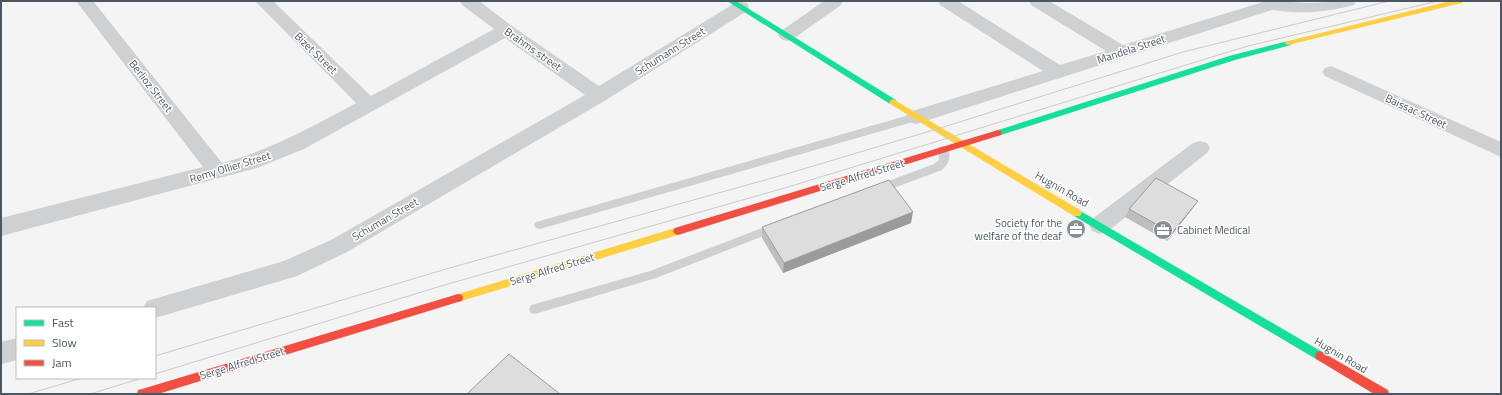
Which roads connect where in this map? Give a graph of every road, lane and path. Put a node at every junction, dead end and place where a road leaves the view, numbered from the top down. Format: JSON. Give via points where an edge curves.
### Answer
{"nodes":[{"id":1,"x":84,"y":1,"type":"edge"},
{"id":2,"x":263,"y":1,"type":"edge"},
{"id":3,"x":468,"y":1,"type":"edge"},
{"id":4,"x":836,"y":1,"type":"edge"},
{"id":5,"x":946,"y":1,"type":"edge"},
{"id":6,"x":1037,"y":1,"type":"edge"},
{"id":7,"x":1348,"y":1,"type":"edge"},
{"id":8,"x":1459,"y":1,"type":"edge"},
{"id":9,"x":1271,"y":2,"type":"edge"},
{"id":10,"x":736,"y":4,"type":"edge"},
{"id":11,"x":506,"y":30,"type":"junction"},
{"id":12,"x":787,"y":35,"type":"junction"},
{"id":13,"x":1121,"y":52,"type":"junction"},
{"id":14,"x":1058,"y":72,"type":"junction"},
{"id":15,"x":1331,"y":72,"type":"dead end"},
{"id":16,"x":599,"y":94,"type":"junction"},
{"id":17,"x":369,"y":104,"type":"junction"},
{"id":18,"x":916,"y":117,"type":"junction"},
{"id":19,"x":962,"y":144,"type":"junction"},
{"id":20,"x":1200,"y":148,"type":"dead end"},
{"id":21,"x":943,"y":150,"type":"junction"},
{"id":22,"x":1501,"y":150,"type":"edge"},
{"id":23,"x":218,"y":172,"type":"junction"},
{"id":24,"x":872,"y":192,"type":"edge"},
{"id":25,"x":783,"y":224,"type":"edge"},
{"id":26,"x":540,"y":225,"type":"dead end"},
{"id":27,"x":1100,"y":225,"type":"junction"},
{"id":28,"x":1,"y":227,"type":"edge"},
{"id":29,"x":156,"y":308,"type":"edge"},
{"id":30,"x":535,"y":310,"type":"dead end"},
{"id":31,"x":16,"y":349,"type":"edge"},
{"id":32,"x":1,"y":353,"type":"edge"},
{"id":33,"x":142,"y":394,"type":"edge"},
{"id":34,"x":1384,"y":394,"type":"edge"}],
"edges":[{"from":1,"to":23,"type":"street","name":"Berlioz Street"},
{"from":2,"to":17,"type":"street","name":"Bizet Street"},
{"from":3,"to":11,"type":"street","name":"Brahms street"},
{"from":4,"to":12,"type":"street"},
{"from":5,"to":14,"type":"street"},
{"from":6,"to":13,"type":"street"},
{"from":7,"to":9,"type":"street","name":"Mandela Street","via":[[1327,7],[1304,9]]},
{"from":8,"to":19,"type":"street","name":"Serge Alfred Street","via":[[1232,58]]},
{"from":9,"to":13,"type":"street","name":"Mandela Street"},
{"from":10,"to":12,"type":"street","name":"Hugnin Road"},
{"from":10,"to":16,"type":"street","name":"Schumann Street"},
{"from":11,"to":16,"type":"street","name":"Brahms street"},
{"from":11,"to":17,"type":"street","name":"Remy Ollier Street"},
{"from":12,"to":18,"type":"street","name":"Hugnin Road"},
{"from":13,"to":14,"type":"street","name":"Mandela Street"},
{"from":14,"to":18,"type":"street","name":"Mandela Street"},
{"from":15,"to":22,"type":"street","name":"Baissac Street"},
{"from":16,"to":29,"type":"street","name":"Schuman Street","via":[[339,246],[289,269]]},
{"from":17,"to":23,"type":"street","name":"Remy Ollier Street","via":[[297,144],[250,163]]},
{"from":18,"to":19,"type":"street","name":"Hugnin Road"},
{"from":18,"to":26,"type":"lane"},
{"from":19,"to":21,"type":"street","name":"Serge Alfred Street"},
{"from":19,"to":27,"type":"street","name":"Hugnin Road"},
{"from":20,"to":27,"type":"street"},
{"from":21,"to":24,"type":"lane","via":[[946,158],[938,167]]},
{"from":21,"to":33,"type":"street","name":"Serge Alfred Street"},
{"from":23,"to":28,"type":"street","name":"Remy Ollier Street"},
{"from":25,"to":30,"type":"lane","via":[[652,275]]},
{"from":27,"to":34,"type":"street","name":"Hugnin Road"},
{"from":31,"to":32,"type":"street"}]}
